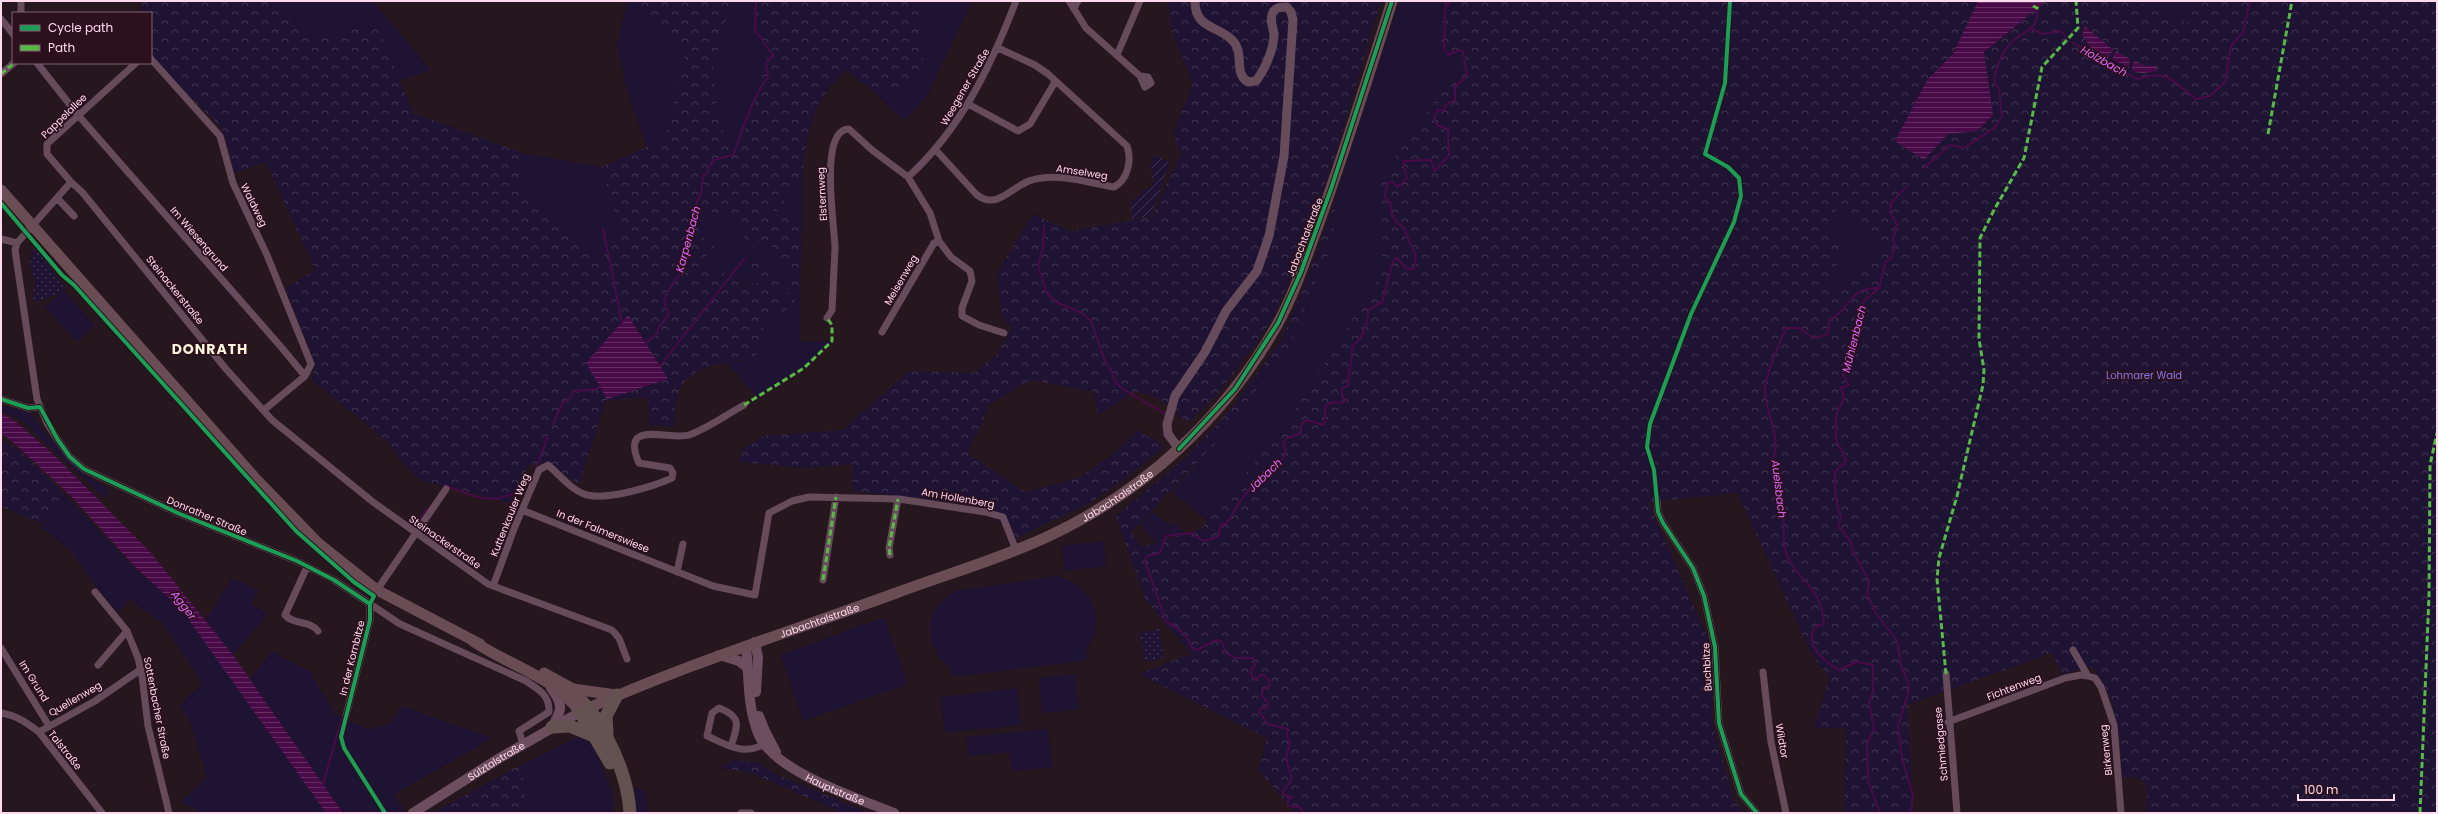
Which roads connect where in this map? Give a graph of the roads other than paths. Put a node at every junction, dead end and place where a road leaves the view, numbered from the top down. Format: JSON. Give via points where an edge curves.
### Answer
{"nodes":[{"id":1,"x":21,"y":1,"type":"edge"},
{"id":2,"x":1016,"y":1,"type":"edge"},
{"id":3,"x":1069,"y":1,"type":"edge"},
{"id":4,"x":1078,"y":1,"type":"edge"},
{"id":5,"x":1140,"y":1,"type":"edge"},
{"id":6,"x":1195,"y":1,"type":"edge"},
{"id":7,"x":1392,"y":1,"type":"edge"},
{"id":8,"x":1074,"y":8,"type":"junction"},
{"id":9,"x":21,"y":12,"type":"edge"},
{"id":10,"x":1,"y":19,"type":"edge"},
{"id":11,"x":12,"y":33,"type":"edge"},
{"id":12,"x":998,"y":48,"type":"junction"},
{"id":13,"x":1116,"y":55,"type":"junction"},
{"id":14,"x":152,"y":60,"type":"edge"},
{"id":15,"x":13,"y":64,"type":"edge"},
{"id":16,"x":38,"y":64,"type":"edge"},
{"id":17,"x":135,"y":64,"type":"edge"},
{"id":18,"x":1,"y":74,"type":"edge"},
{"id":19,"x":1140,"y":76,"type":"dead end"},
{"id":20,"x":1055,"y":82,"type":"junction"},
{"id":21,"x":968,"y":104,"type":"junction"},
{"id":22,"x":78,"y":115,"type":"junction"},
{"id":23,"x":935,"y":149,"type":"junction"},
{"id":24,"x":908,"y":177,"type":"junction"},
{"id":25,"x":71,"y":182,"type":"junction"},
{"id":26,"x":1,"y":190,"type":"edge"},
{"id":27,"x":57,"y":198,"type":"junction"},
{"id":28,"x":74,"y":216,"type":"dead end"},
{"id":29,"x":33,"y":226,"type":"junction"},
{"id":30,"x":1,"y":239,"type":"edge"},
{"id":31,"x":939,"y":241,"type":"junction"},
{"id":32,"x":17,"y":243,"type":"junction"},
{"id":33,"x":827,"y":318,"type":"dead end"},
{"id":34,"x":882,"y":332,"type":"dead end"},
{"id":35,"x":1004,"y":333,"type":"dead end"},
{"id":36,"x":304,"y":376,"type":"junction"},
{"id":37,"x":1,"y":400,"type":"edge"},
{"id":38,"x":744,"y":405,"type":"dead end"},
{"id":39,"x":40,"y":407,"type":"junction"},
{"id":40,"x":264,"y":410,"type":"junction"},
{"id":41,"x":1179,"y":449,"type":"junction"},
{"id":42,"x":446,"y":489,"type":"dead end"},
{"id":43,"x":836,"y":497,"type":"junction"},
{"id":44,"x":898,"y":499,"type":"junction"},
{"id":45,"x":1657,"y":500,"type":"dead end"},
{"id":46,"x":522,"y":510,"type":"junction"},
{"id":47,"x":414,"y":533,"type":"junction"},
{"id":48,"x":683,"y":544,"type":"dead end"},
{"id":49,"x":1016,"y":550,"type":"junction"},
{"id":50,"x":890,"y":555,"type":"dead end"},
{"id":51,"x":307,"y":567,"type":"junction"},
{"id":52,"x":677,"y":572,"type":"junction"},
{"id":53,"x":823,"y":580,"type":"dead end"},
{"id":54,"x":493,"y":586,"type":"junction"},
{"id":55,"x":377,"y":590,"type":"junction"},
{"id":56,"x":95,"y":592,"type":"dead end"},
{"id":57,"x":755,"y":595,"type":"joint"},
{"id":58,"x":370,"y":604,"type":"junction"},
{"id":59,"x":127,"y":631,"type":"junction"},
{"id":60,"x":318,"y":631,"type":"dead end"},
{"id":61,"x":473,"y":641,"type":"junction"},
{"id":62,"x":751,"y":644,"type":"junction"},
{"id":63,"x":1,"y":648,"type":"edge"},
{"id":64,"x":485,"y":649,"type":"junction"},
{"id":65,"x":2073,"y":650,"type":"dead end"},
{"id":66,"x":719,"y":655,"type":"junction"},
{"id":67,"x":627,"y":659,"type":"dead end"},
{"id":68,"x":98,"y":665,"type":"dead end"},
{"id":69,"x":748,"y":668,"type":"junction"},
{"id":70,"x":140,"y":670,"type":"junction"},
{"id":71,"x":1763,"y":672,"type":"dead end"},
{"id":72,"x":1946,"y":674,"type":"dead end"},
{"id":73,"x":2088,"y":676,"type":"junction"},
{"id":74,"x":573,"y":689,"type":"junction"},
{"id":75,"x":617,"y":695,"type":"junction"},
{"id":76,"x":584,"y":710,"type":"junction"},
{"id":77,"x":1,"y":712,"type":"edge"},
{"id":78,"x":346,"y":716,"type":"dead end"},
{"id":79,"x":1948,"y":722,"type":"junction"},
{"id":80,"x":49,"y":726,"type":"junction"},
{"id":81,"x":552,"y":727,"type":"junction"},
{"id":82,"x":39,"y":732,"type":"junction"},
{"id":83,"x":601,"y":737,"type":"junction"},
{"id":84,"x":767,"y":743,"type":"junction"},
{"id":85,"x":523,"y":744,"type":"junction"},
{"id":86,"x":731,"y":746,"type":"junction"},
{"id":87,"x":102,"y":813,"type":"edge"},
{"id":88,"x":169,"y":813,"type":"edge"},
{"id":89,"x":413,"y":813,"type":"edge"},
{"id":90,"x":623,"y":813,"type":"edge"},
{"id":91,"x":630,"y":813,"type":"edge"},
{"id":92,"x":741,"y":813,"type":"edge"},
{"id":93,"x":751,"y":813,"type":"edge"},
{"id":94,"x":894,"y":813,"type":"edge"},
{"id":95,"x":1757,"y":813,"type":"edge"},
{"id":96,"x":1786,"y":813,"type":"edge"},
{"id":97,"x":1957,"y":813,"type":"edge"},
{"id":98,"x":2121,"y":813,"type":"edge"}],
"edges":[{"from":1,"to":9,"type":"street"},
{"from":2,"to":12,"type":"street","name":"Weegener Straße"},
{"from":3,"to":8,"type":"street"},
{"from":4,"to":8,"type":"street"},
{"from":5,"to":13,"type":"street"},
{"from":6,"to":41,"type":"street","via":[[1199,18],[1233,40],[1238,48],[1239,72],[1242,79],[1248,82],[1256,81],[1262,72],[1273,43],[1271,16],[1274,10],[1287,7],[1293,20],[1284,156],[1270,236],[1257,271],[1226,311],[1205,352],[1175,396],[1167,424],[1168,434]]},
{"from":7,"to":41,"type":"main road","name":"Jabachtalstraße","via":[[1331,189],[1301,272],[1278,323],[1235,389]]},
{"from":8,"to":13,"type":"street","via":[[1086,28]]},
{"from":10,"to":11,"type":"street"},
{"from":12,"to":20,"type":"street","name":"Amselweg","via":[[1035,65]]},
{"from":12,"to":21,"type":"street","name":"Weegener Straße"},
{"from":13,"to":19,"type":"street"},
{"from":14,"to":36,"type":"street","name":"Waldweg","via":[[220,136],[233,183],[267,255],[311,364]]},
{"from":15,"to":18,"type":"street"},
{"from":16,"to":22,"type":"street","name":"Im Wiesengrund"},
{"from":17,"to":22,"type":"street","name":"Pappelallee"},
{"from":20,"to":21,"type":"street","via":[[1030,124],[1018,130]]},
{"from":20,"to":23,"type":"street","name":"Amselweg","via":[[1127,146],[1130,154],[1125,178],[1121,184],[1114,187],[1048,177],[1021,184],[1004,197],[981,199]]},
{"from":21,"to":23,"type":"street","name":"Weegener Straße","via":[[953,129]]},
{"from":22,"to":25,"type":"street","name":"Pappelallee","via":[[47,144],[47,154]]},
{"from":22,"to":36,"type":"street","name":"Im Wiesengrund"},
{"from":23,"to":24,"type":"street","name":"Weegener Straße"},
{"from":24,"to":31,"type":"street","via":[[930,213]]},
{"from":24,"to":33,"type":"street","name":"Elsternweg","via":[[849,129],[843,130],[837,137],[830,164],[835,248],[832,310]]},
{"from":25,"to":27,"type":"street"},
{"from":25,"to":40,"type":"street","name":"Steinackerstraße","via":[[82,192],[226,369]]},
{"from":26,"to":29,"type":"main road"},
{"from":27,"to":28,"type":"street"},
{"from":27,"to":29,"type":"street"},
{"from":29,"to":32,"type":"street"},
{"from":29,"to":55,"type":"main road","via":[[255,478],[318,543]]},
{"from":30,"to":32,"type":"street"},
{"from":31,"to":34,"type":"street","name":"Meisenweg","via":[[934,243]]},
{"from":31,"to":35,"type":"street","via":[[972,276],[970,293],[962,308],[962,316]]},
{"from":32,"to":39,"type":"street","name":"Donrather Straße","via":[[16,265],[34,387]]},
{"from":36,"to":40,"type":"street"},
{"from":37,"to":39,"type":"street","via":[[28,408]]},
{"from":38,"to":46,"type":"street","name":"Kuttenkauler Weg","via":[[687,436],[649,433],[642,435],[636,442],[634,453],[639,463],[670,468],[672,478],[611,495],[587,495],[577,490],[548,464],[539,470]]},
{"from":39,"to":51,"type":"street","name":"Donrather Straße","via":[[70,457],[84,469],[132,493]]},
{"from":40,"to":47,"type":"street","name":"Steinackerstraße","via":[[272,420],[361,493]]},
{"from":41,"to":49,"type":"main road","name":"Jabachtalstraße","via":[[1135,485],[1099,509],[1050,536]]},
{"from":42,"to":47,"type":"street"},
{"from":43,"to":44,"type":"street","name":"Am Hollenberg"},
{"from":43,"to":53,"type":"street"},
{"from":43,"to":57,"type":"street","name":"Am Hollenberg","via":[[800,497],[769,513]]},
{"from":44,"to":49,"type":"street","name":"Am Hollenberg","via":[[1003,516]]},
{"from":44,"to":50,"type":"street"},
{"from":45,"to":95,"type":"street","name":"Buchbitze","via":[[1658,512],[1663,523],[1693,568],[1704,596],[1716,647],[1719,723],[1740,794]]},
{"from":46,"to":52,"type":"street","name":"In der Falmerswiese"},
{"from":46,"to":54,"type":"street","name":"Kuttenkauler Weg"},
{"from":47,"to":54,"type":"street","name":"Steinackerstraße"},
{"from":47,"to":55,"type":"street"},
{"from":48,"to":52,"type":"street"},
{"from":49,"to":62,"type":"main road","name":"Jabachtalstraße"},
{"from":51,"to":58,"type":"street","name":"Donrather Straße","via":[[334,580]]},
{"from":51,"to":60,"type":"street","via":[[285,615],[289,620],[302,622]]},
{"from":52,"to":57,"type":"street","name":"In der Falmerswiese","via":[[713,586]]},
{"from":54,"to":67,"type":"street","name":"Steinackerstraße","via":[[612,630],[619,638]]},
{"from":55,"to":61,"type":"main road"},
{"from":56,"to":59,"type":"street","name":"Sottenbacher Straße"},
{"from":58,"to":78,"type":"street","name":"In der Kornbitze","via":[[370,620]]},
{"from":58,"to":85,"type":"street","name":"Donrather Straße","via":[[400,624],[526,681],[544,694],[549,712],[519,731]]},
{"from":59,"to":68,"type":"street"},
{"from":59,"to":70,"type":"street","name":"Sottenbacher Straße"},
{"from":61,"to":64,"type":"main road"},
{"from":61,"to":74,"type":"main road"},
{"from":62,"to":66,"type":"main road","name":"Jabachtalstraße"},
{"from":62,"to":69,"type":"main road"},
{"from":62,"to":84,"type":"main road","via":[[758,657],[756,695]]},
{"from":63,"to":80,"type":"street","name":"Im Grund"},
{"from":64,"to":76,"type":"main road","via":[[543,677]]},
{"from":64,"to":81,"type":"main road","via":[[549,687],[560,699],[561,706]]},
{"from":65,"to":73,"type":"street","name":"Birkenweg"},
{"from":66,"to":69,"type":"main road","via":[[739,661]]},
{"from":66,"to":75,"type":"main road","name":"Jabachtalstraße"},
{"from":69,"to":84,"type":"main road","via":[[753,717]]},
{"from":70,"to":80,"type":"street","name":"Quellenweg","via":[[95,701]]},
{"from":70,"to":88,"type":"street","name":"Sottenbacher Straße","via":[[148,726]]},
{"from":71,"to":96,"type":"street","name":"Wildtor","via":[[1771,742]]},
{"from":72,"to":79,"type":"street","name":"Schmiedgasse"},
{"from":73,"to":79,"type":"street","name":"Fichtenweg","via":[[2065,678]]},
{"from":73,"to":98,"type":"street","name":"Birkenweg","via":[[2095,678],[2101,686],[2114,725]]},
{"from":74,"to":75,"type":"main road"},
{"from":74,"to":76,"type":"main road"},
{"from":75,"to":76,"type":"main road","name":"Jabachtalstraße"},
{"from":75,"to":83,"type":"highway","via":[[606,716]]},
{"from":76,"to":81,"type":"main road","name":"Sülztalstraße"},
{"from":76,"to":83,"type":"highway"},
{"from":77,"to":82,"type":"street","name":"Talstraße","via":[[26,722]]},
{"from":79,"to":97,"type":"street","name":"Schmiedgasse"},
{"from":80,"to":82,"type":"street","name":"Quellenweg"},
{"from":81,"to":83,"type":"highway","via":[[574,727]]},
{"from":81,"to":85,"type":"main road","name":"Sülztalstraße"},
{"from":82,"to":87,"type":"street","name":"Talstraße"},
{"from":83,"to":90,"type":"highway","via":[[614,772]]},
{"from":83,"to":91,"type":"highway","via":[[624,778]]},
{"from":84,"to":86,"type":"street","via":[[753,750],[742,751]]},
{"from":84,"to":94,"type":"main road","name":"Hauptstraße","via":[[781,759],[811,778]]},
{"from":85,"to":89,"type":"main road","name":"Sülztalstraße"},
{"from":86,"to":86,"type":"street","via":[[736,719],[733,713],[719,708],[712,713],[707,736]]},
{"from":92,"to":93,"type":"street"}]}
